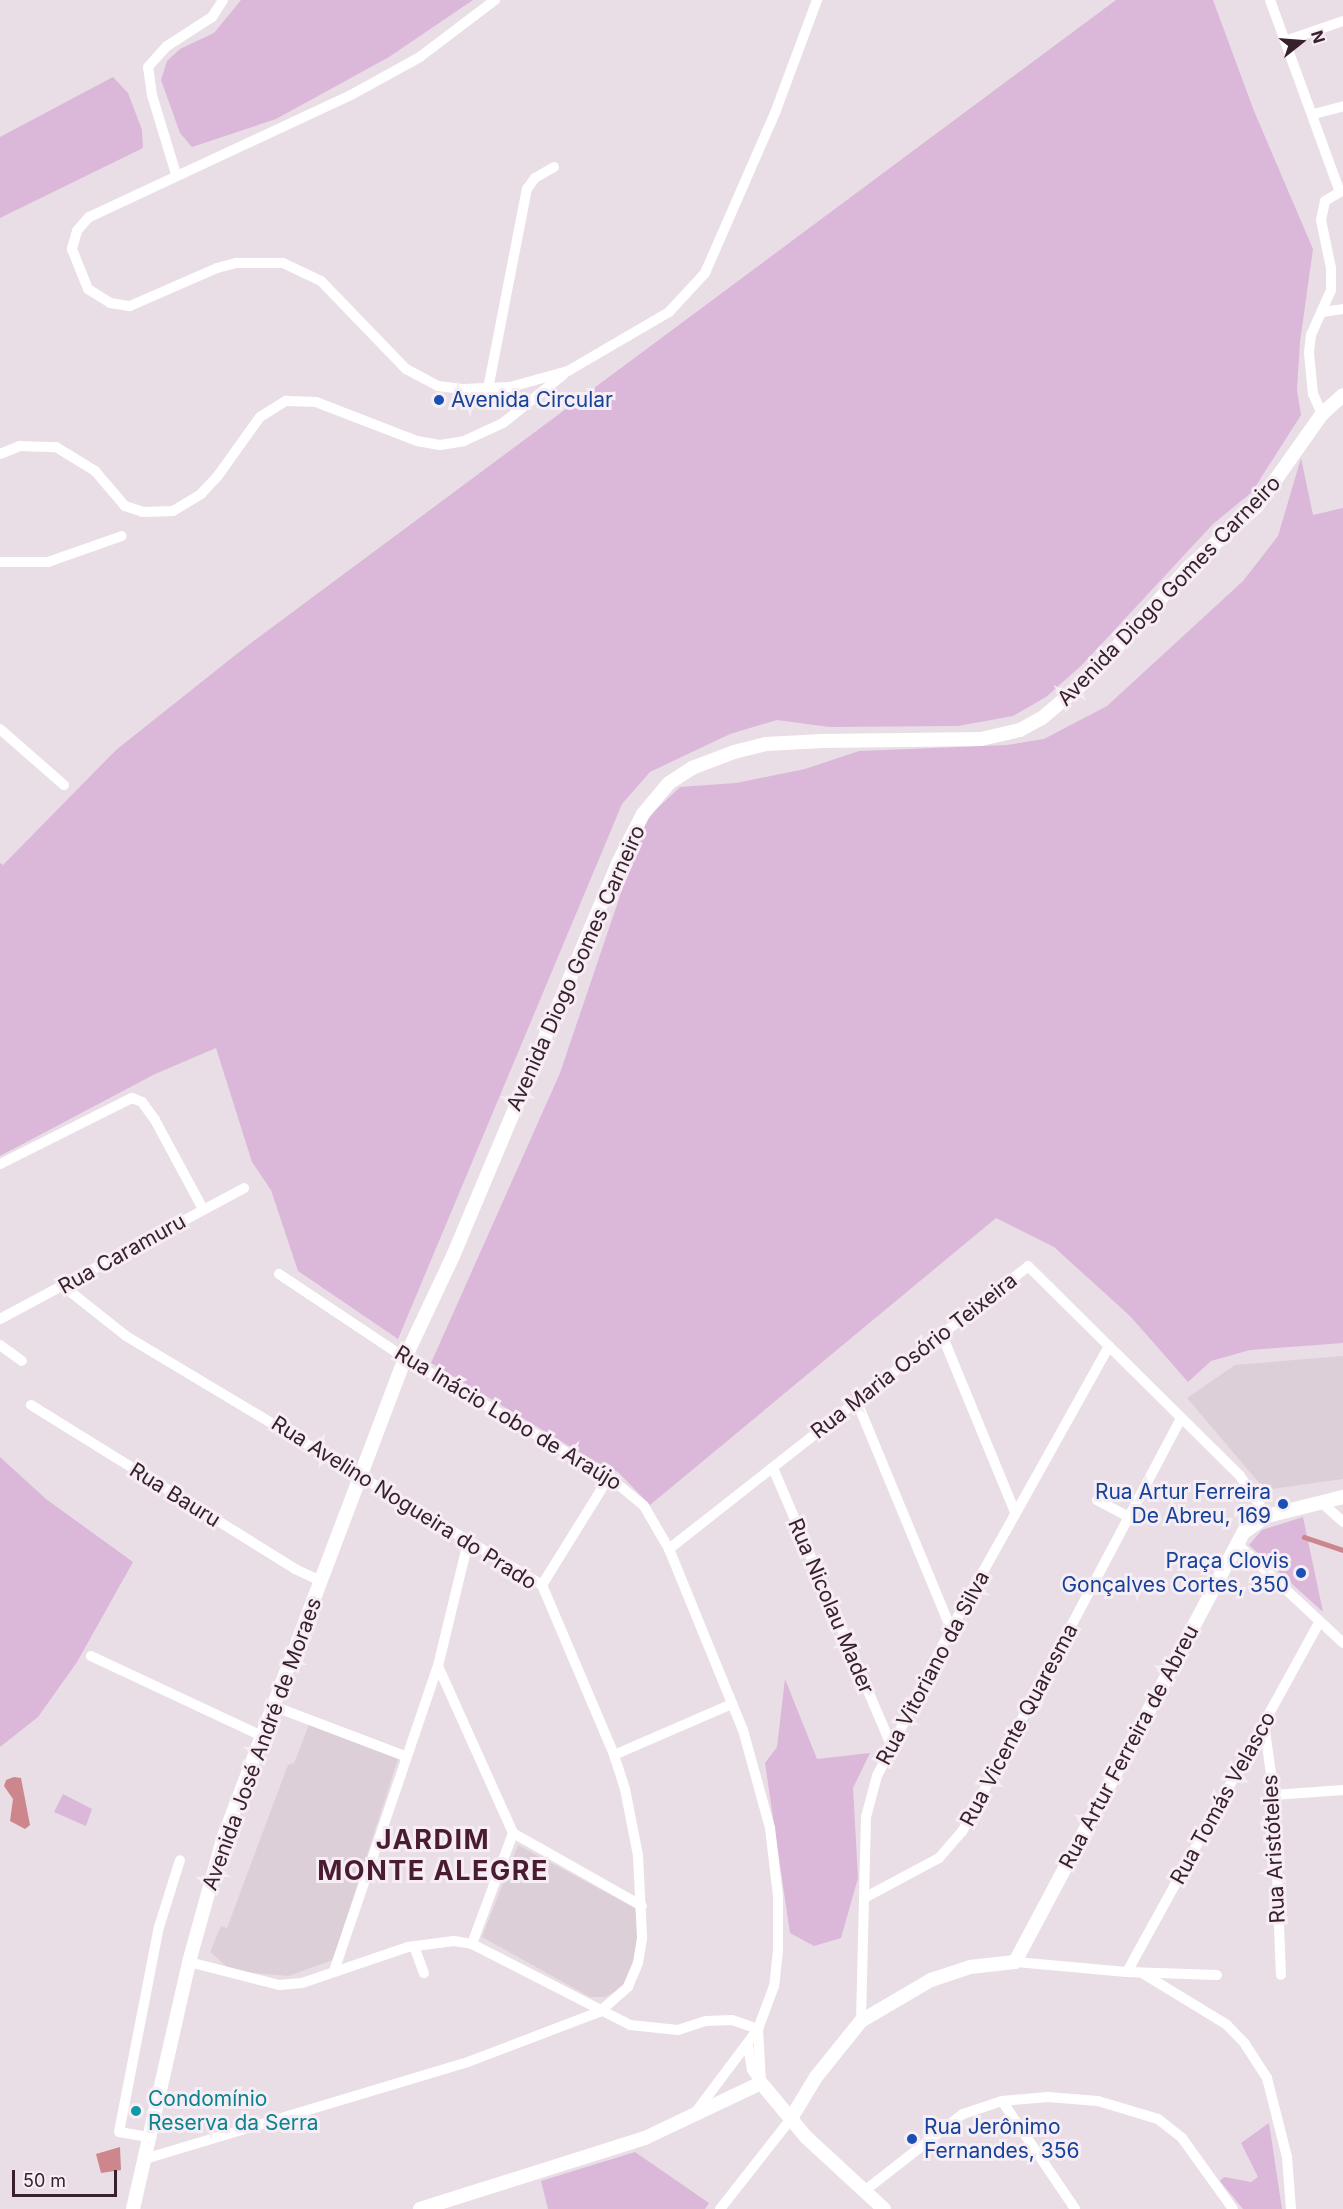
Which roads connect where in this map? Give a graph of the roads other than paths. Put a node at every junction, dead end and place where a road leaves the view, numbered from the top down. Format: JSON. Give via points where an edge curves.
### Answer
{"nodes":[{"id":1,"x":223,"y":0,"type":"edge"},
{"id":2,"x":495,"y":0,"type":"edge"},
{"id":3,"x":817,"y":0,"type":"edge"},
{"id":4,"x":1270,"y":0,"type":"edge"},
{"id":5,"x":1343,"y":21,"type":"edge"},
{"id":6,"x":1285,"y":41,"type":"junction"},
{"id":7,"x":1343,"y":106,"type":"edge"},
{"id":8,"x":1314,"y":114,"type":"junction"},
{"id":9,"x":555,"y":167,"type":"dead end"},
{"id":10,"x":176,"y":174,"type":"junction"},
{"id":11,"x":1341,"y":190,"type":"edge"},
{"id":12,"x":1343,"y":309,"type":"edge"},
{"id":13,"x":1322,"y":312,"type":"junction"},
{"id":14,"x":568,"y":371,"type":"junction"},
{"id":15,"x":488,"y":389,"type":"junction"},
{"id":16,"x":1343,"y":395,"type":"edge"},
{"id":17,"x":1322,"y":414,"type":"junction"},
{"id":18,"x":0,"y":454,"type":"edge"},
{"id":19,"x":122,"y":536,"type":"dead end"},
{"id":20,"x":0,"y":562,"type":"edge"},
{"id":21,"x":0,"y":729,"type":"edge"},
{"id":22,"x":63,"y":785,"type":"dead end"},
{"id":23,"x":0,"y":1164,"type":"edge"},
{"id":24,"x":244,"y":1188,"type":"dead end"},
{"id":25,"x":203,"y":1209,"type":"junction"},
{"id":26,"x":279,"y":1274,"type":"dead end"},
{"id":27,"x":63,"y":1286,"type":"junction"},
{"id":28,"x":0,"y":1319,"type":"edge"},
{"id":29,"x":942,"y":1335,"type":"junction"},
{"id":30,"x":0,"y":1345,"type":"edge"},
{"id":31,"x":1109,"y":1346,"type":"junction"},
{"id":32,"x":405,"y":1358,"type":"junction"},
{"id":33,"x":22,"y":1361,"type":"dead end"},
{"id":34,"x":856,"y":1402,"type":"junction"},
{"id":35,"x":31,"y":1405,"type":"dead end"},
{"id":36,"x":1181,"y":1419,"type":"junction"},
{"id":37,"x":773,"y":1468,"type":"junction"},
{"id":38,"x":362,"y":1474,"type":"junction"},
{"id":39,"x":609,"y":1477,"type":"junction"},
{"id":40,"x":1343,"y":1497,"type":"edge"},
{"id":41,"x":1097,"y":1500,"type":"dead end"},
{"id":42,"x":1321,"y":1502,"type":"junction"},
{"id":43,"x":1015,"y":1512,"type":"junction"},
{"id":44,"x":1267,"y":1516,"type":"junction"},
{"id":45,"x":1129,"y":1517,"type":"junction"},
{"id":46,"x":1343,"y":1522,"type":"edge"},
{"id":47,"x":468,"y":1542,"type":"junction"},
{"id":48,"x":1237,"y":1544,"type":"junction"},
{"id":49,"x":669,"y":1549,"type":"junction"},
{"id":50,"x":321,"y":1581,"type":"junction"},
{"id":51,"x":542,"y":1585,"type":"junction"},
{"id":52,"x":1318,"y":1624,"type":"junction"},
{"id":53,"x":951,"y":1629,"type":"junction"},
{"id":54,"x":1343,"y":1643,"type":"edge"},
{"id":55,"x":91,"y":1656,"type":"dead end"},
{"id":56,"x":438,"y":1666,"type":"junction"},
{"id":57,"x":732,"y":1704,"type":"junction"},
{"id":58,"x":273,"y":1707,"type":"junction"},
{"id":59,"x":1264,"y":1724,"type":"junction"},
{"id":60,"x":262,"y":1736,"type":"junction"},
{"id":61,"x":891,"y":1744,"type":"junction"},
{"id":62,"x":614,"y":1755,"type":"junction"},
{"id":63,"x":407,"y":1757,"type":"junction"},
{"id":64,"x":1343,"y":1790,"type":"edge"},
{"id":65,"x":1274,"y":1795,"type":"junction"},
{"id":66,"x":513,"y":1833,"type":"junction"},
{"id":67,"x":180,"y":1860,"type":"dead end"},
{"id":68,"x":866,"y":1897,"type":"junction"},
{"id":69,"x":642,"y":1906,"type":"junction"},
{"id":70,"x":472,"y":1944,"type":"junction"},
{"id":71,"x":414,"y":1946,"type":"junction"},
{"id":72,"x":189,"y":1962,"type":"junction"},
{"id":73,"x":1015,"y":1962,"type":"junction"},
{"id":74,"x":334,"y":1971,"type":"junction"},
{"id":75,"x":1127,"y":1972,"type":"junction"},
{"id":76,"x":424,"y":1973,"type":"dead end"},
{"id":77,"x":1142,"y":1973,"type":"junction"},
{"id":78,"x":1217,"y":1975,"type":"dead end"},
{"id":79,"x":1281,"y":1975,"type":"dead end"},
{"id":80,"x":599,"y":2012,"type":"junction"},
{"id":81,"x":861,"y":2021,"type":"junction"},
{"id":82,"x":758,"y":2029,"type":"junction"},
{"id":83,"x":748,"y":2045,"type":"junction"},
{"id":84,"x":761,"y":2083,"type":"junction"},
{"id":85,"x":1002,"y":2101,"type":"junction"},
{"id":86,"x":695,"y":2113,"type":"junction"},
{"id":87,"x":790,"y":2120,"type":"junction"},
{"id":88,"x":148,"y":2137,"type":"junction"},
{"id":89,"x":144,"y":2159,"type":"junction"},
{"id":90,"x":863,"y":2192,"type":"junction"},
{"id":91,"x":133,"y":2209,"type":"edge"},
{"id":92,"x":420,"y":2209,"type":"edge"},
{"id":93,"x":720,"y":2209,"type":"edge"},
{"id":94,"x":883,"y":2209,"type":"edge"},
{"id":95,"x":1075,"y":2209,"type":"edge"},
{"id":96,"x":1233,"y":2209,"type":"edge"},
{"id":97,"x":1291,"y":2209,"type":"edge"}],
"edges":[{"from":1,"to":10,"type":"street","via":[[212,17],[166,46],[148,67],[152,95]]},
{"from":2,"to":10,"type":"street","via":[[438,45],[387,76],[264,137]]},
{"from":3,"to":14,"type":"street","via":[[775,113],[705,273],[669,312]]},
{"from":4,"to":6,"type":"street"},
{"from":5,"to":6,"type":"street"},
{"from":6,"to":8,"type":"street"},
{"from":7,"to":8,"type":"street"},
{"from":8,"to":11,"type":"street"},
{"from":9,"to":15,"type":"street","via":[[535,178],[527,189]]},
{"from":10,"to":15,"type":"street","via":[[88,217],[77,231],[72,249],[75,262],[88,289],[99,298],[130,306],[217,268],[236,263],[283,263],[321,281],[420,379],[438,386]]},
{"from":11,"to":13,"type":"street","via":[[1325,201],[1321,220],[1331,268],[1331,290]]},
{"from":12,"to":13,"type":"street"},
{"from":13,"to":17,"type":"street","via":[[1311,335],[1309,353],[1312,387]]},
{"from":14,"to":15,"type":"street"},
{"from":14,"to":18,"type":"street","via":[[503,423],[464,441],[440,445],[417,441],[316,402],[286,401],[260,417],[201,494],[173,511],[143,512],[125,506],[95,471],[56,447],[20,446]]},
{"from":16,"to":17,"type":"street","name":"Avenida Diogo Gomes Carneiro"},
{"from":17,"to":32,"type":"street","name":"Avenida Diogo Gomes Carneiro","via":[[1257,506],[1189,567],[1087,680],[1042,718],[1020,730],[981,739],[766,744],[711,759],[669,783],[644,814],[618,863],[453,1256]]},
{"from":19,"to":20,"type":"street","via":[[48,562]]},
{"from":21,"to":22,"type":"street"},
{"from":23,"to":25,"type":"street","via":[[132,1098],[142,1102],[155,1120]]},
{"from":24,"to":25,"type":"street","name":"Rua Caramuru"},
{"from":25,"to":27,"type":"street","name":"Rua Caramuru"},
{"from":26,"to":32,"type":"street","name":"Rua Inácio Lobo de Araújo"},
{"from":27,"to":28,"type":"street","name":"Rua Caramuru"},
{"from":27,"to":38,"type":"street","name":"Rua Avelino Nogueira do Prado","via":[[126,1336]]},
{"from":29,"to":31,"type":"street","name":"Rua Maria Osório Teixeira","via":[[1028,1266]]},
{"from":29,"to":34,"type":"street","name":"Rua Maria Osório Teixeira"},
{"from":29,"to":43,"type":"street"},
{"from":30,"to":33,"type":"street"},
{"from":31,"to":36,"type":"street","name":"Rua Maria Osório Teixeira"},
{"from":31,"to":43,"type":"street","name":"Rua Vitoriano da Silva"},
{"from":32,"to":38,"type":"street","name":"Avenida José André de Moraes"},
{"from":32,"to":39,"type":"street","name":"Rua Inácio Lobo de Araújo"},
{"from":34,"to":37,"type":"street","name":"Rua Maria Osório Teixeira"},
{"from":34,"to":53,"type":"street"},
{"from":35,"to":50,"type":"street","name":"Rua Bauru","via":[[295,1569]]},
{"from":36,"to":44,"type":"street","name":"Rua Maria Osório Teixeira","via":[[1240,1476]]},
{"from":36,"to":45,"type":"street","name":"Rua Vicente Quaresma"},
{"from":37,"to":49,"type":"street","name":"Rua Maria Osório Teixeira"},
{"from":37,"to":61,"type":"street","name":"Rua Nicolau Mader"},
{"from":38,"to":47,"type":"street","name":"Rua Avelino Nogueira do Prado"},
{"from":38,"to":50,"type":"street","name":"Avenida José André de Moraes"},
{"from":39,"to":49,"type":"street","name":"Rua Inácio Lobo de Araújo","via":[[644,1506]]},
{"from":39,"to":51,"type":"street"},
{"from":40,"to":42,"type":"street","name":"Rua Artur Ferreira de Abreu"},
{"from":41,"to":45,"type":"street"},
{"from":42,"to":44,"type":"street","name":"Rua Artur Ferreira de Abreu"},
{"from":42,"to":46,"type":"street"},
{"from":43,"to":53,"type":"street","name":"Rua Vitoriano da Silva"},
{"from":44,"to":48,"type":"street","name":"Rua Artur Ferreira de Abreu","via":[[1251,1525]]},
{"from":45,"to":68,"type":"street","name":"Rua Vicente Quaresma","via":[[962,1832],[939,1858]]},
{"from":47,"to":51,"type":"street","name":"Rua Avelino Nogueira do Prado"},
{"from":47,"to":56,"type":"street"},
{"from":48,"to":52,"type":"street"},
{"from":48,"to":73,"type":"street","name":"Rua Artur Ferreira de Abreu"},
{"from":49,"to":57,"type":"street","name":"Rua Inácio Lobo de Araújo"},
{"from":50,"to":58,"type":"street","name":"Avenida José André de Moraes"},
{"from":51,"to":62,"type":"street","name":"Rua Avelino Nogueira do Prado"},
{"from":52,"to":54,"type":"street"},
{"from":52,"to":59,"type":"street","name":"Rua Tomás Velasco"},
{"from":53,"to":61,"type":"street","name":"Rua Vitoriano da Silva"},
{"from":55,"to":60,"type":"street"},
{"from":56,"to":63,"type":"street"},
{"from":56,"to":66,"type":"street"},
{"from":57,"to":62,"type":"street"},
{"from":57,"to":82,"type":"street","name":"Rua Inácio Lobo de Araújo","via":[[763,1794],[778,1896],[774,1986]]},
{"from":58,"to":60,"type":"street","name":"Avenida José André de Moraes"},
{"from":58,"to":63,"type":"street"},
{"from":59,"to":65,"type":"street","name":"Rua Aristóteles"},
{"from":59,"to":75,"type":"street","name":"Rua Tomás Velasco"},
{"from":60,"to":72,"type":"street","name":"Avenida José André de Moraes","via":[[223,1839]]},
{"from":61,"to":68,"type":"street","name":"Rua Vitoriano da Silva","via":[[866,1817]]},
{"from":62,"to":69,"type":"street","name":"Rua Avelino Nogueira do Prado","via":[[633,1822]]},
{"from":63,"to":74,"type":"street"},
{"from":64,"to":65,"type":"street"},
{"from":65,"to":79,"type":"street","name":"Rua Aristóteles"},
{"from":66,"to":69,"type":"street"},
{"from":66,"to":70,"type":"street"},
{"from":67,"to":88,"type":"street","via":[[159,1926],[119,2132]]},
{"from":68,"to":81,"type":"street","name":"Rua Vitoriano da Silva"},
{"from":69,"to":80,"type":"street","name":"Rua Avelino Nogueira do Prado","via":[[642,1938],[633,1978],[620,1996]]},
{"from":70,"to":71,"type":"street","via":[[454,1941]]},
{"from":70,"to":80,"type":"street"},
{"from":71,"to":74,"type":"street"},
{"from":71,"to":76,"type":"street"},
{"from":72,"to":74,"type":"street","via":[[279,1985],[302,1983]]},
{"from":72,"to":88,"type":"street","name":"Avenida José André de Moraes"},
{"from":73,"to":75,"type":"street"},
{"from":73,"to":81,"type":"street","via":[[970,1967],[931,1980]]},
{"from":75,"to":77,"type":"street"},
{"from":77,"to":78,"type":"street"},
{"from":77,"to":97,"type":"street","via":[[1226,2024],[1261,2069],[1279,2114]]},
{"from":80,"to":82,"type":"street","via":[[630,2025],[656,2030],[678,2030],[706,2020],[732,2020]]},
{"from":80,"to":89,"type":"street","name":"Rua Avelino Nogueira do Prado","via":[[468,2062]]},
{"from":81,"to":87,"type":"street","via":[[816,2077]]},
{"from":82,"to":83,"type":"street"},
{"from":82,"to":84,"type":"street","name":"Rua Inácio Lobo de Araújo"},
{"from":83,"to":84,"type":"street","via":[[752,2070]]},
{"from":83,"to":86,"type":"street"},
{"from":84,"to":86,"type":"street"},
{"from":84,"to":87,"type":"street"},
{"from":85,"to":90,"type":"street","via":[[978,2107],[942,2127]]},
{"from":85,"to":95,"type":"street"},
{"from":85,"to":96,"type":"street","via":[[1048,2097],[1098,2101],[1158,2119],[1182,2138]]},
{"from":86,"to":92,"type":"street","via":[[645,2138]]},
{"from":87,"to":90,"type":"street"},
{"from":87,"to":93,"type":"street"},
{"from":88,"to":89,"type":"street","name":"Avenida José André de Moraes"},
{"from":89,"to":91,"type":"street","name":"Avenida José André de Moraes"},
{"from":90,"to":94,"type":"street"}]}
